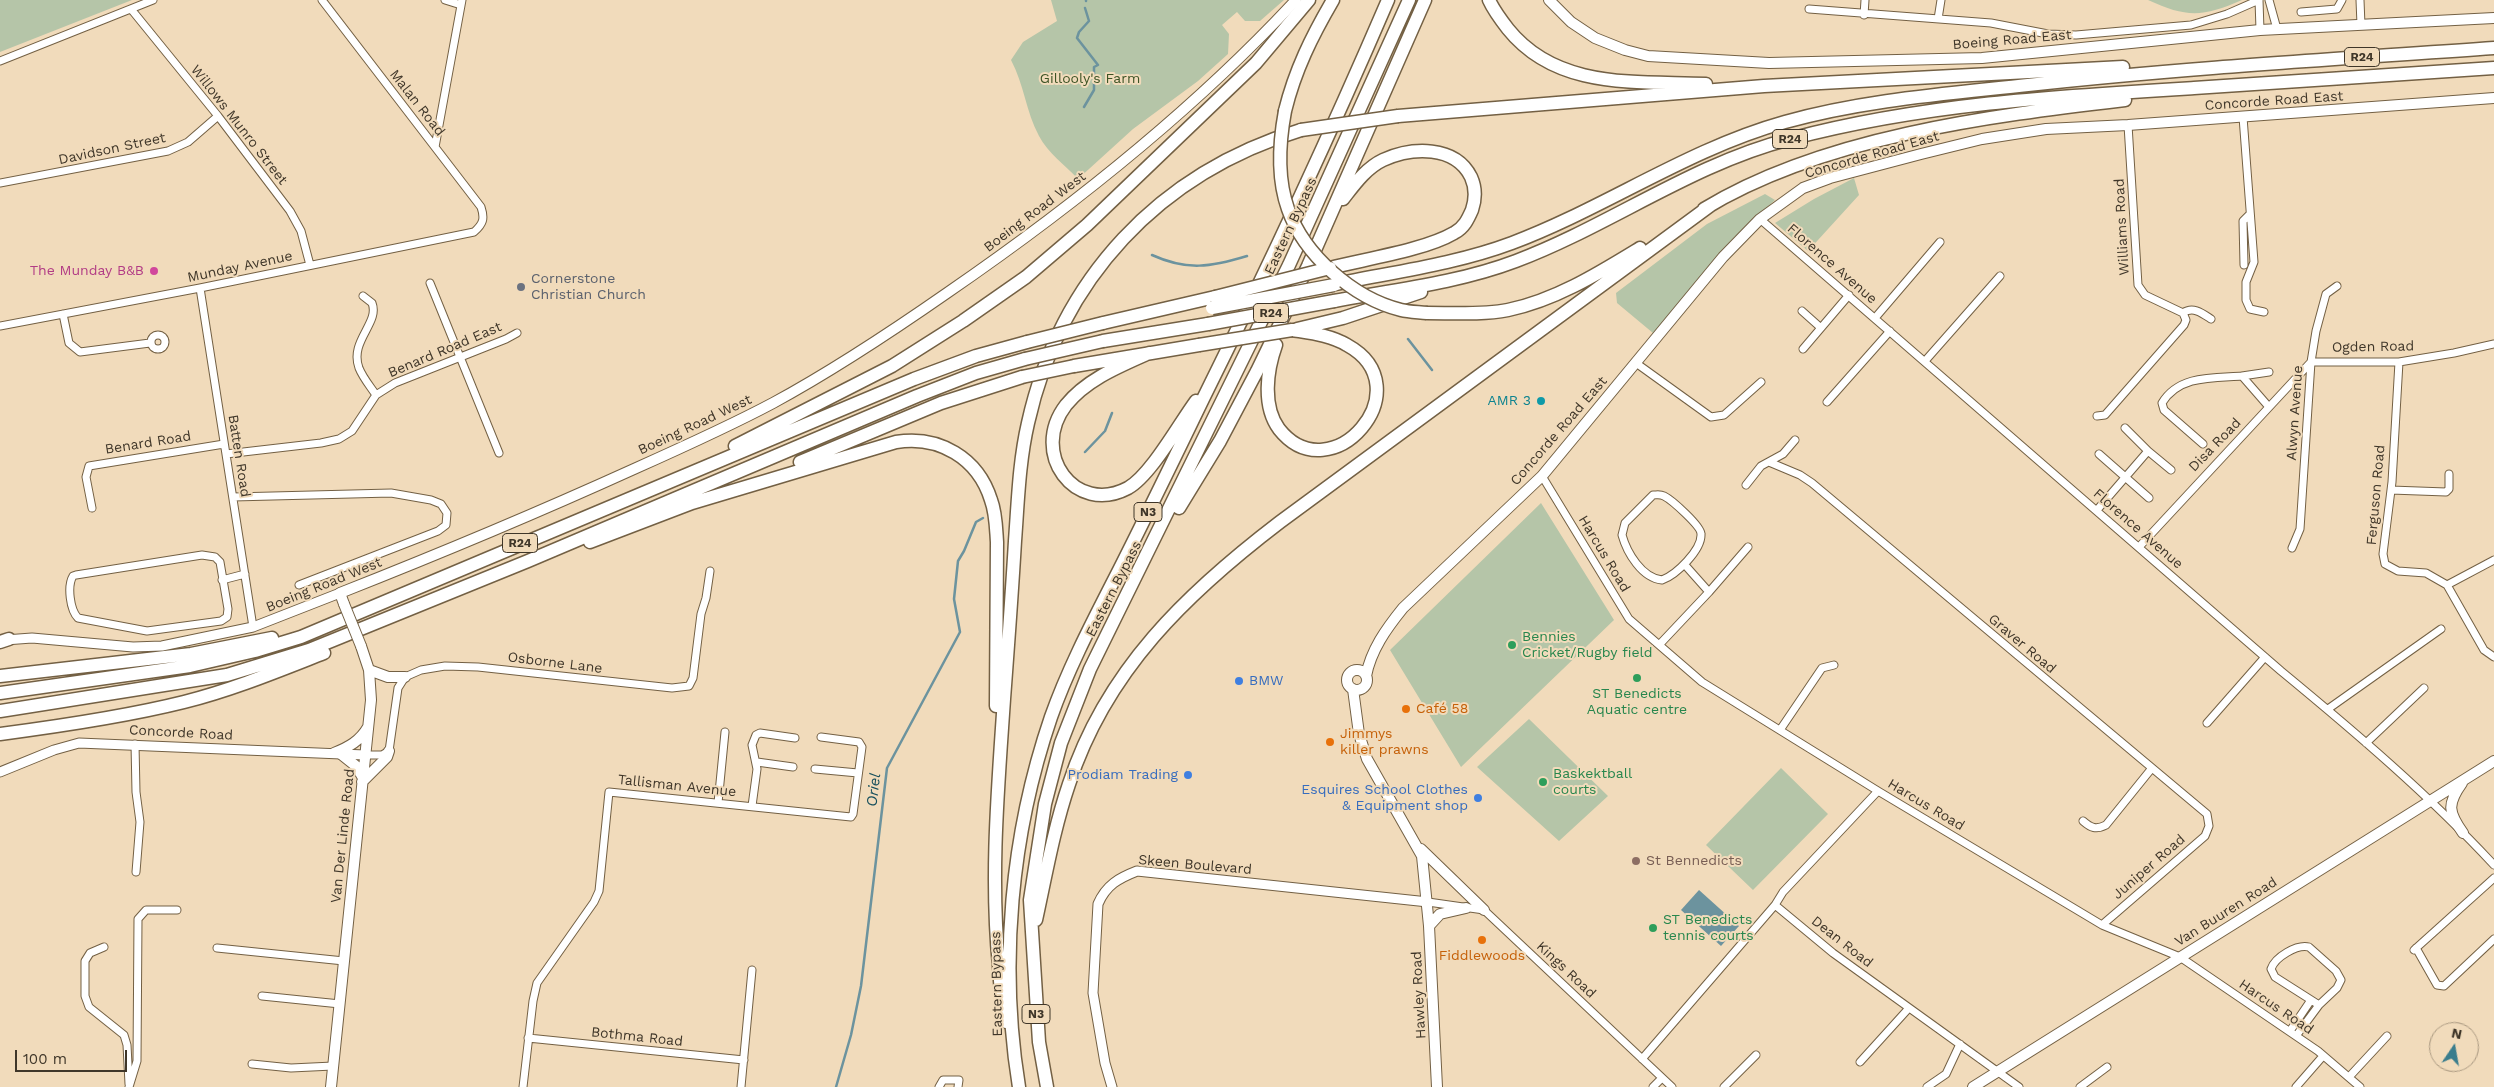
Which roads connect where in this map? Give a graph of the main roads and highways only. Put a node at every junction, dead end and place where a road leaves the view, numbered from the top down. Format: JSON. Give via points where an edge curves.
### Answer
{"nodes":[{"id":1,"x":1296,"y":0,"type":"edge"},
{"id":2,"x":1309,"y":0,"type":"edge"},
{"id":3,"x":1333,"y":0,"type":"edge"},
{"id":4,"x":1388,"y":0,"type":"edge"},
{"id":5,"x":1409,"y":0,"type":"edge"},
{"id":6,"x":1425,"y":0,"type":"edge"},
{"id":7,"x":1489,"y":0,"type":"edge"},
{"id":8,"x":1549,"y":0,"type":"edge"},
{"id":9,"x":2494,"y":18,"type":"edge"},
{"id":10,"x":2494,"y":48,"type":"edge"},
{"id":11,"x":2230,"y":66,"type":"junction"},
{"id":12,"x":2494,"y":68,"type":"edge"},
{"id":13,"x":2274,"y":83,"type":"junction"},
{"id":14,"x":1764,"y":86,"type":"junction"},
{"id":15,"x":2494,"y":98,"type":"edge"},
{"id":16,"x":1711,"y":205,"type":"junction"},
{"id":17,"x":1308,"y":266,"type":"junction"},
{"id":18,"x":1466,"y":275,"type":"junction"},
{"id":19,"x":1298,"y":284,"type":"junction"},
{"id":20,"x":1214,"y":303,"type":"junction"},
{"id":21,"x":1311,"y":328,"type":"junction"},
{"id":22,"x":1149,"y":353,"type":"junction"},
{"id":23,"x":1215,"y":375,"type":"junction"},
{"id":24,"x":652,"y":488,"type":"junction"},
{"id":25,"x":692,"y":503,"type":"junction"},
{"id":26,"x":1147,"y":557,"type":"junction"},
{"id":27,"x":528,"y":561,"type":"junction"},
{"id":28,"x":460,"y":589,"type":"junction"},
{"id":29,"x":340,"y":594,"type":"joint"},
{"id":30,"x":361,"y":612,"type":"junction"},
{"id":31,"x":1386,"y":629,"type":"junction"},
{"id":32,"x":369,"y":670,"type":"junction"},
{"id":33,"x":1354,"y":670,"type":"junction"},
{"id":34,"x":0,"y":675,"type":"edge"},
{"id":35,"x":1366,"y":676,"type":"junction"},
{"id":36,"x":405,"y":677,"type":"road end"},
{"id":37,"x":1358,"y":688,"type":"junction"},
{"id":38,"x":0,"y":693,"type":"edge"},
{"id":39,"x":0,"y":711,"type":"edge"},
{"id":40,"x":369,"y":725,"type":"junction"},
{"id":41,"x":0,"y":734,"type":"edge"},
{"id":42,"x":389,"y":751,"type":"road end"},
{"id":43,"x":2494,"y":761,"type":"edge"},
{"id":44,"x":363,"y":780,"type":"junction"},
{"id":45,"x":2464,"y":780,"type":"junction"},
{"id":46,"x":997,"y":799,"type":"junction"},
{"id":47,"x":2463,"y":833,"type":"road end"},
{"id":48,"x":1420,"y":848,"type":"junction"},
{"id":49,"x":1466,"y":908,"type":"road end"},
{"id":50,"x":1484,"y":910,"type":"road end"},
{"id":51,"x":1429,"y":926,"type":"junction"},
{"id":52,"x":1031,"y":941,"type":"junction"},
{"id":53,"x":1014,"y":1051,"type":"junction"},
{"id":54,"x":331,"y":1087,"type":"edge"},
{"id":55,"x":1019,"y":1087,"type":"edge"},
{"id":56,"x":1047,"y":1087,"type":"edge"},
{"id":57,"x":1437,"y":1087,"type":"edge"},
{"id":58,"x":1974,"y":1087,"type":"edge"}],
"edges":[{"from":1,"to":29,"type":"main road","name":"Boeing Road West","via":[[1254,46],[1161,130],[1048,221],[853,357],[712,434],[508,526]]},
{"from":2,"to":24,"type":"highway","via":[[1256,63],[1087,226],[1026,277],[892,366]]},
{"from":3,"to":16,"type":"highway","bridge":true,"via":[[1300,61],[1285,111],[1280,151],[1283,192],[1288,210],[1310,247],[1339,277],[1372,298],[1401,310],[1427,313],[1508,310],[1548,298],[1591,278]]},
{"from":4,"to":23,"type":"highway","name":"Eastern Bypass","number":"N3"},
{"from":5,"to":26,"type":"highway","name":"Eastern Bypass","number":"N3","via":[[1289,265]]},
{"from":6,"to":17,"type":"highway"},
{"from":7,"to":14,"type":"highway","via":[[1516,39],[1533,54],[1554,67],[1576,74],[1601,79]]},
{"from":8,"to":9,"type":"main road","name":"Boeing Road East","via":[[1571,22],[1596,38],[1625,50],[1648,56],[1769,63],[1982,58],[2260,30]]},
{"from":10,"to":11,"type":"highway","number":"R24"},
{"from":11,"to":14,"type":"highway","via":[[2113,67]]},
{"from":11,"to":20,"type":"highway","number":"R24","bridge":true,"via":[[2041,83],[1887,100],[1836,109],[1734,139],[1510,244],[1462,258],[1334,285]]},
{"from":12,"to":13,"type":"highway","number":"R24"},
{"from":13,"to":16,"type":"highway","via":[[2009,115],[1904,135],[1850,148],[1775,174]]},
{"from":13,"to":18,"type":"highway","number":"R24","via":[[2001,104],[1838,126],[1738,156],[1550,247],[1514,262]]},
{"from":14,"to":46,"type":"highway","bridge":true,"via":[[1398,116],[1300,130],[1236,154],[1149,212],[1097,267],[1070,307],[1034,396],[1024,446]]},
{"from":15,"to":31,"type":"main road","name":"Concorde Road East","via":[[2027,131],[1921,154],[1803,188],[1760,218],[1723,257],[1542,476],[1402,608]]},
{"from":16,"to":52,"type":"highway","via":[[1280,522],[1230,560],[1176,610],[1135,659],[1091,729],[1056,825]]},
{"from":17,"to":19,"type":"highway"},
{"from":17,"to":20,"type":"highway","bridge":true,"via":[[1343,199],[1360,177],[1382,161],[1407,152],[1432,152],[1451,156],[1467,169],[1474,184],[1476,201],[1468,221],[1456,232],[1436,241],[1330,268]]},
{"from":18,"to":21,"type":"highway"},
{"from":18,"to":27,"type":"highway","number":"R24","bridge":true,"via":[[1025,358],[916,396]]},
{"from":19,"to":21,"type":"highway","via":[[1274,348],[1269,374],[1270,410],[1281,432],[1297,444],[1317,449],[1335,447],[1360,432],[1368,421],[1375,405],[1376,383],[1366,360],[1348,345]]},
{"from":19,"to":26,"type":"highway","via":[[1232,420]]},
{"from":20,"to":24,"type":"highway","number":"R24","bridge":true,"via":[[1103,324],[976,356]]},
{"from":21,"to":22,"type":"highway","bridge":true},
{"from":22,"to":23,"type":"highway","via":[[1095,380],[1079,391],[1060,413],[1051,449],[1059,470],[1076,487],[1108,494],[1128,488],[1160,452]]},
{"from":22,"to":25,"type":"highway","bridge":true,"via":[[1022,377],[940,403]]},
{"from":23,"to":53,"type":"highway","name":"Eastern Bypass","number":"N3","via":[[1071,670],[1035,769],[1019,840],[1013,895],[1010,980]]},
{"from":24,"to":30,"type":"highway","number":"R24"},
{"from":25,"to":27,"type":"highway","via":[[604,538]]},
{"from":25,"to":46,"type":"highway","via":[[907,440],[932,442],[948,448],[973,466],[992,501],[997,542]]},
{"from":26,"to":52,"type":"highway","name":"Eastern Bypass","number":"N3","via":[[1090,669],[1056,759],[1044,804],[1032,874]]},
{"from":27,"to":28,"type":"highway","number":"R24"},
{"from":28,"to":39,"type":"highway","number":"R24","via":[[309,650],[227,675]]},
{"from":28,"to":41,"type":"highway","via":[[350,642],[270,675],[226,689],[183,702],[97,720]]},
{"from":29,"to":32,"type":"main road","name":"Van Der Linde Road","bridge":true},
{"from":30,"to":34,"type":"highway","via":[[259,641],[191,654]]},
{"from":30,"to":38,"type":"highway","number":"R24","via":[[301,637],[224,659]]},
{"from":31,"to":33,"type":"main road","name":"Concorde Road East"},
{"from":31,"to":35,"type":"main road","name":"Concorde Road East","via":[[1369,661]]},
{"from":32,"to":36,"type":"main road","via":[[388,677]]},
{"from":32,"to":40,"type":"main road","name":"Van Der Linde Road"},
{"from":33,"to":35,"type":"main road"},
{"from":33,"to":37,"type":"main road","via":[[1347,680]]},
{"from":35,"to":37,"type":"main road","via":[[1367,682]]},
{"from":37,"to":48,"type":"main road","via":[[1356,715],[1367,759]]},
{"from":40,"to":44,"type":"main road","name":"Van Der Linde Road"},
{"from":40,"to":44,"type":"main road","via":[[352,746],[338,754],[356,766]]},
{"from":42,"to":44,"type":"main road","via":[[387,757]]},
{"from":43,"to":45,"type":"main road","name":"Van Buuren Road"},
{"from":44,"to":54,"type":"main road","name":"Van Der Linde Road"},
{"from":45,"to":47,"type":"main road","via":[[2452,798],[2450,809]]},
{"from":45,"to":58,"type":"main road","name":"Van Buuren Road"},
{"from":46,"to":53,"type":"highway","via":[[995,929],[1002,1004]]},
{"from":48,"to":50,"type":"main road"},
{"from":48,"to":51,"type":"main road","name":"Hawley Road"},
{"from":49,"to":51,"type":"main road","via":[[1440,914]]},
{"from":51,"to":57,"type":"main road","name":"Hawley Road"},
{"from":52,"to":56,"type":"highway","name":"Eastern Bypass","number":"N3","via":[[1039,1042]]},
{"from":53,"to":55,"type":"highway","name":"Eastern Bypass","number":"N3"}]}
